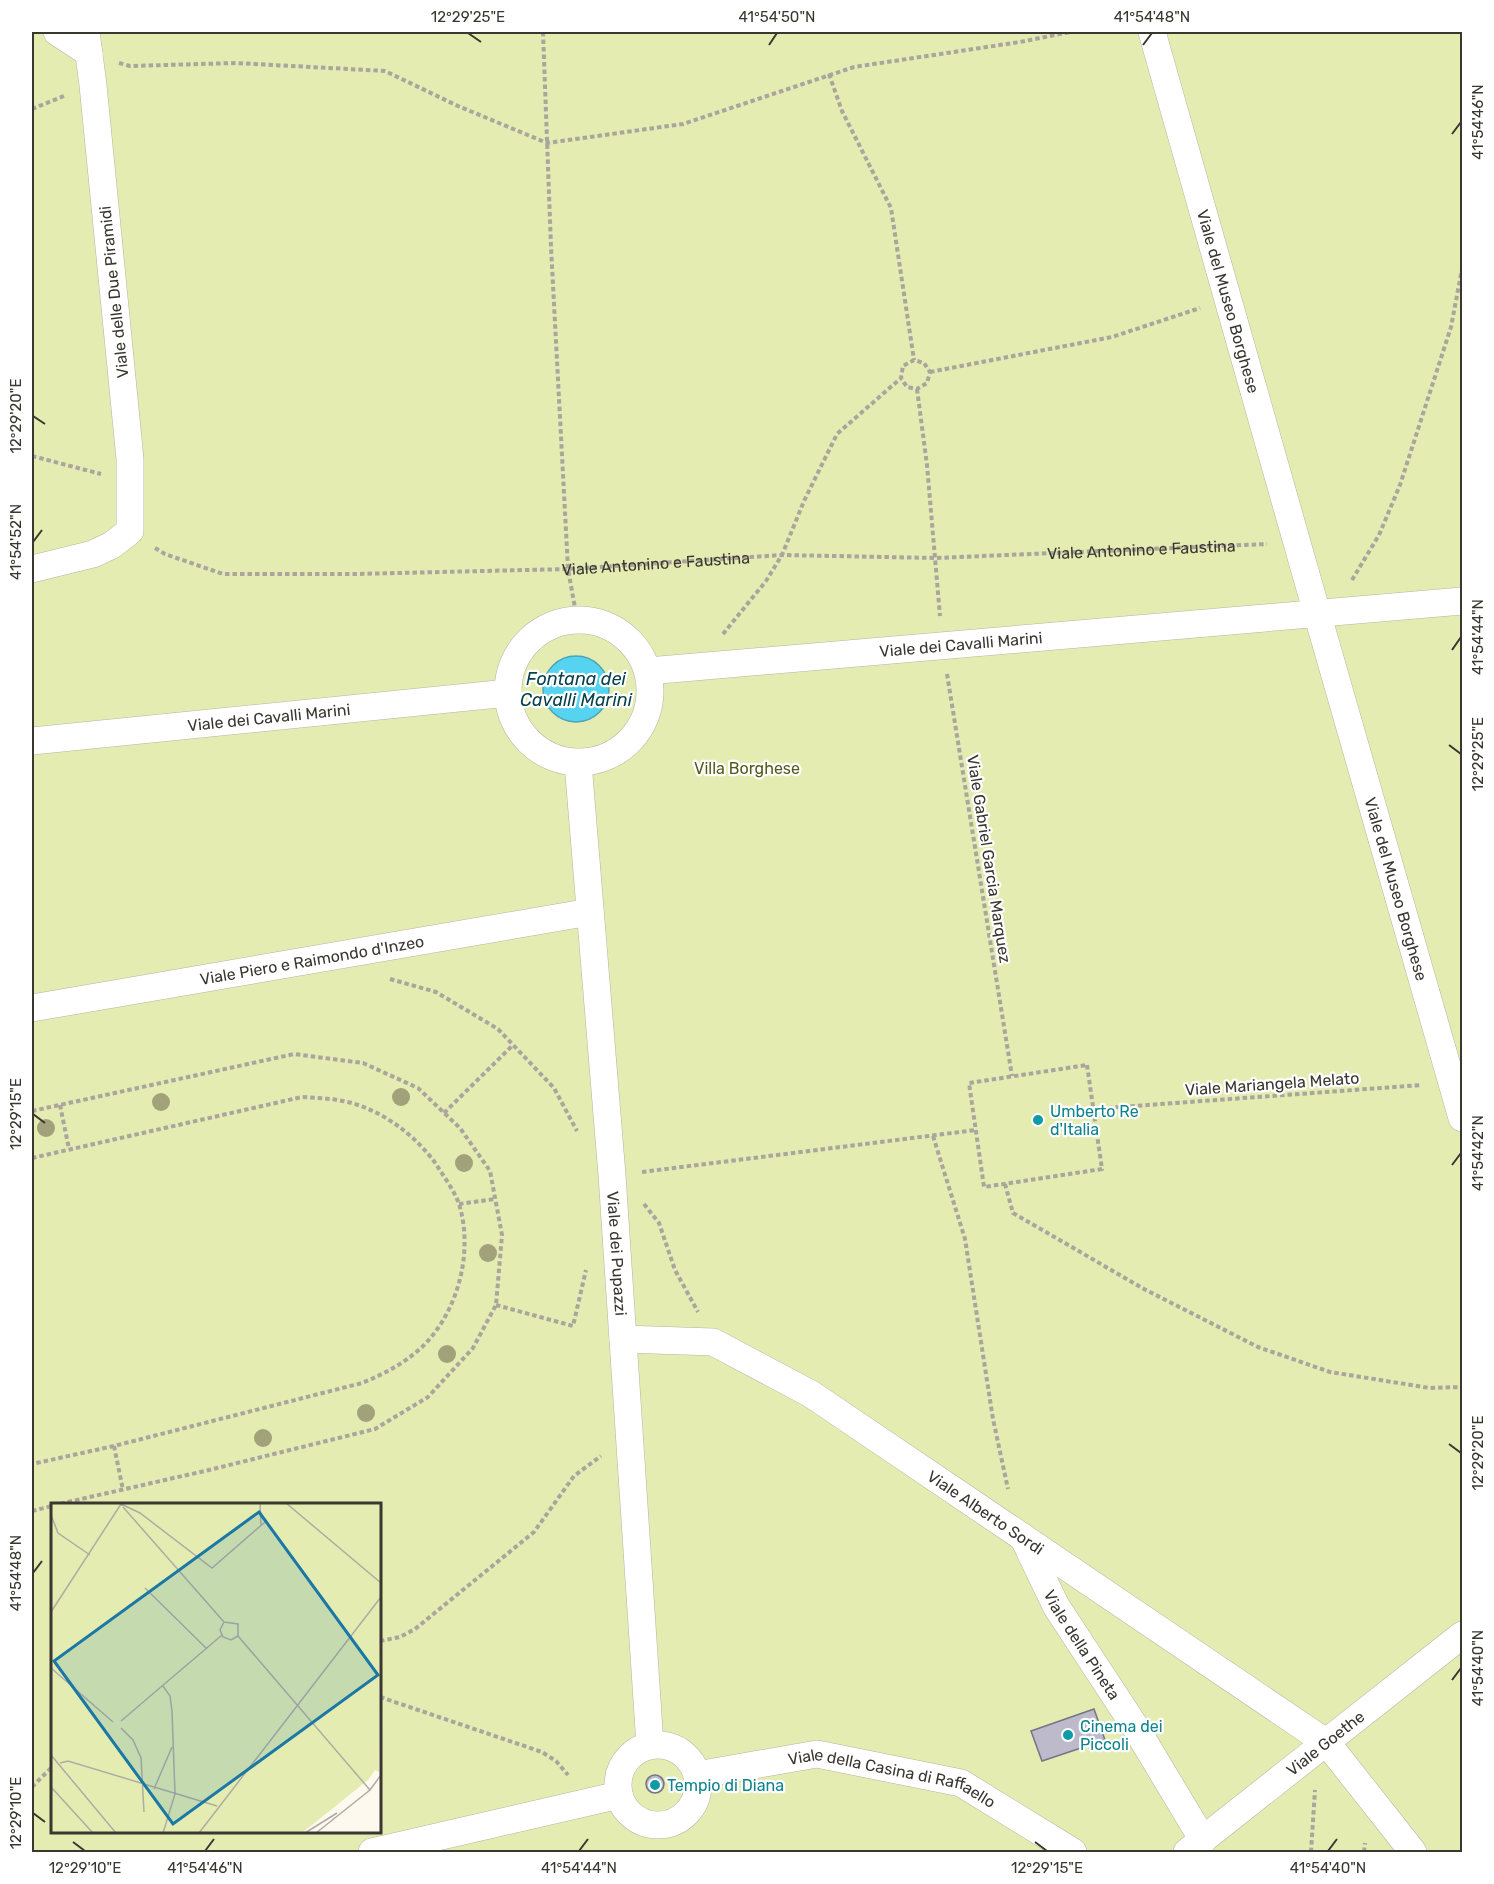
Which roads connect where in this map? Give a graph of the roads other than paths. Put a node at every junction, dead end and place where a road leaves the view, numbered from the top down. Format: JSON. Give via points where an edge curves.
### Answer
{"nodes":[{"id":1,"x":57,"y":32,"type":"edge"},
{"id":2,"x":1152,"y":32,"type":"edge"},
{"id":3,"x":87,"y":42,"type":"edge"},
{"id":4,"x":32,"y":569,"type":"edge"},
{"id":5,"x":1462,"y":601,"type":"edge"},
{"id":6,"x":1317,"y":614,"type":"junction"},
{"id":7,"x":648,"y":671,"type":"junction"},
{"id":8,"x":508,"y":693,"type":"junction"},
{"id":9,"x":32,"y":741,"type":"edge"},
{"id":10,"x":578,"y":763,"type":"junction"},
{"id":11,"x":590,"y":912,"type":"junction"},
{"id":12,"x":32,"y":1008,"type":"edge"},
{"id":13,"x":1462,"y":1118,"type":"edge"},
{"id":14,"x":623,"y":1339,"type":"junction"},
{"id":15,"x":1023,"y":1537,"type":"junction"},
{"id":16,"x":1462,"y":1635,"type":"edge"},
{"id":17,"x":1327,"y":1743,"type":"junction"},
{"id":18,"x":650,"y":1745,"type":"junction"},
{"id":19,"x":697,"y":1775,"type":"junction"},
{"id":20,"x":619,"y":1796,"type":"junction"},
{"id":21,"x":1195,"y":1846,"type":"edge"},
{"id":22,"x":372,"y":1852,"type":"edge"},
{"id":23,"x":1073,"y":1852,"type":"edge"},
{"id":24,"x":1413,"y":1852,"type":"edge"}],
"edges":[{"from":1,"to":3,"type":"street"},
{"from":2,"to":6,"type":"street","name":"Viale del Museo Borghese"},
{"from":3,"to":4,"type":"street","name":"Viale delle Due Piramidi","via":[[130,459],[130,531],[93,554]]},
{"from":5,"to":6,"type":"street","name":"Viale dei Cavalli Marini"},
{"from":6,"to":7,"type":"street","name":"Viale dei Cavalli Marini"},
{"from":6,"to":13,"type":"street","name":"Viale del Museo Borghese"},
{"from":7,"to":8,"type":"street","via":[[633,643],[620,632],[606,624],[577,619],[541,630],[527,643],[516,657]]},
{"from":7,"to":10,"type":"street","via":[[651,697],[641,727],[619,751],[599,760]]},
{"from":8,"to":9,"type":"street","name":"Viale dei Cavalli Marini"},
{"from":8,"to":10,"type":"street","via":[[514,721],[529,742],[549,756]]},
{"from":10,"to":11,"type":"street","name":"Viale dei Pupazzi"},
{"from":11,"to":12,"type":"street","name":"Viale Piero e Raimondo d'Inzeo"},
{"from":11,"to":14,"type":"street","name":"Viale dei Pupazzi","via":[[617,1175]]},
{"from":14,"to":15,"type":"street","name":"Viale Alberto Sordi","via":[[713,1342],[811,1394]]},
{"from":14,"to":18,"type":"street","name":"Viale dei Pupazzi"},
{"from":15,"to":17,"type":"street","name":"Viale Alberto Sordi"},
{"from":15,"to":21,"type":"street","name":"Viale della Pineta","via":[[1056,1606],[1134,1725]]},
{"from":16,"to":17,"type":"street","name":"Viale Goethe"},
{"from":17,"to":21,"type":"street","name":"Viale Goethe"},
{"from":17,"to":24,"type":"street","name":"Viale Alberto Sordi"},
{"from":18,"to":19,"type":"street","via":[[663,1745],[679,1752]]},
{"from":18,"to":20,"type":"street","via":[[631,1755],[624,1764],[619,1774]]},
{"from":19,"to":20,"type":"street","via":[[695,1800],[684,1815],[668,1824],[644,1822],[628,1811]]},
{"from":19,"to":23,"type":"street","name":"Viale della Casina di Raffaello","via":[[817,1754],[961,1783]]},
{"from":20,"to":22,"type":"street"}]}
